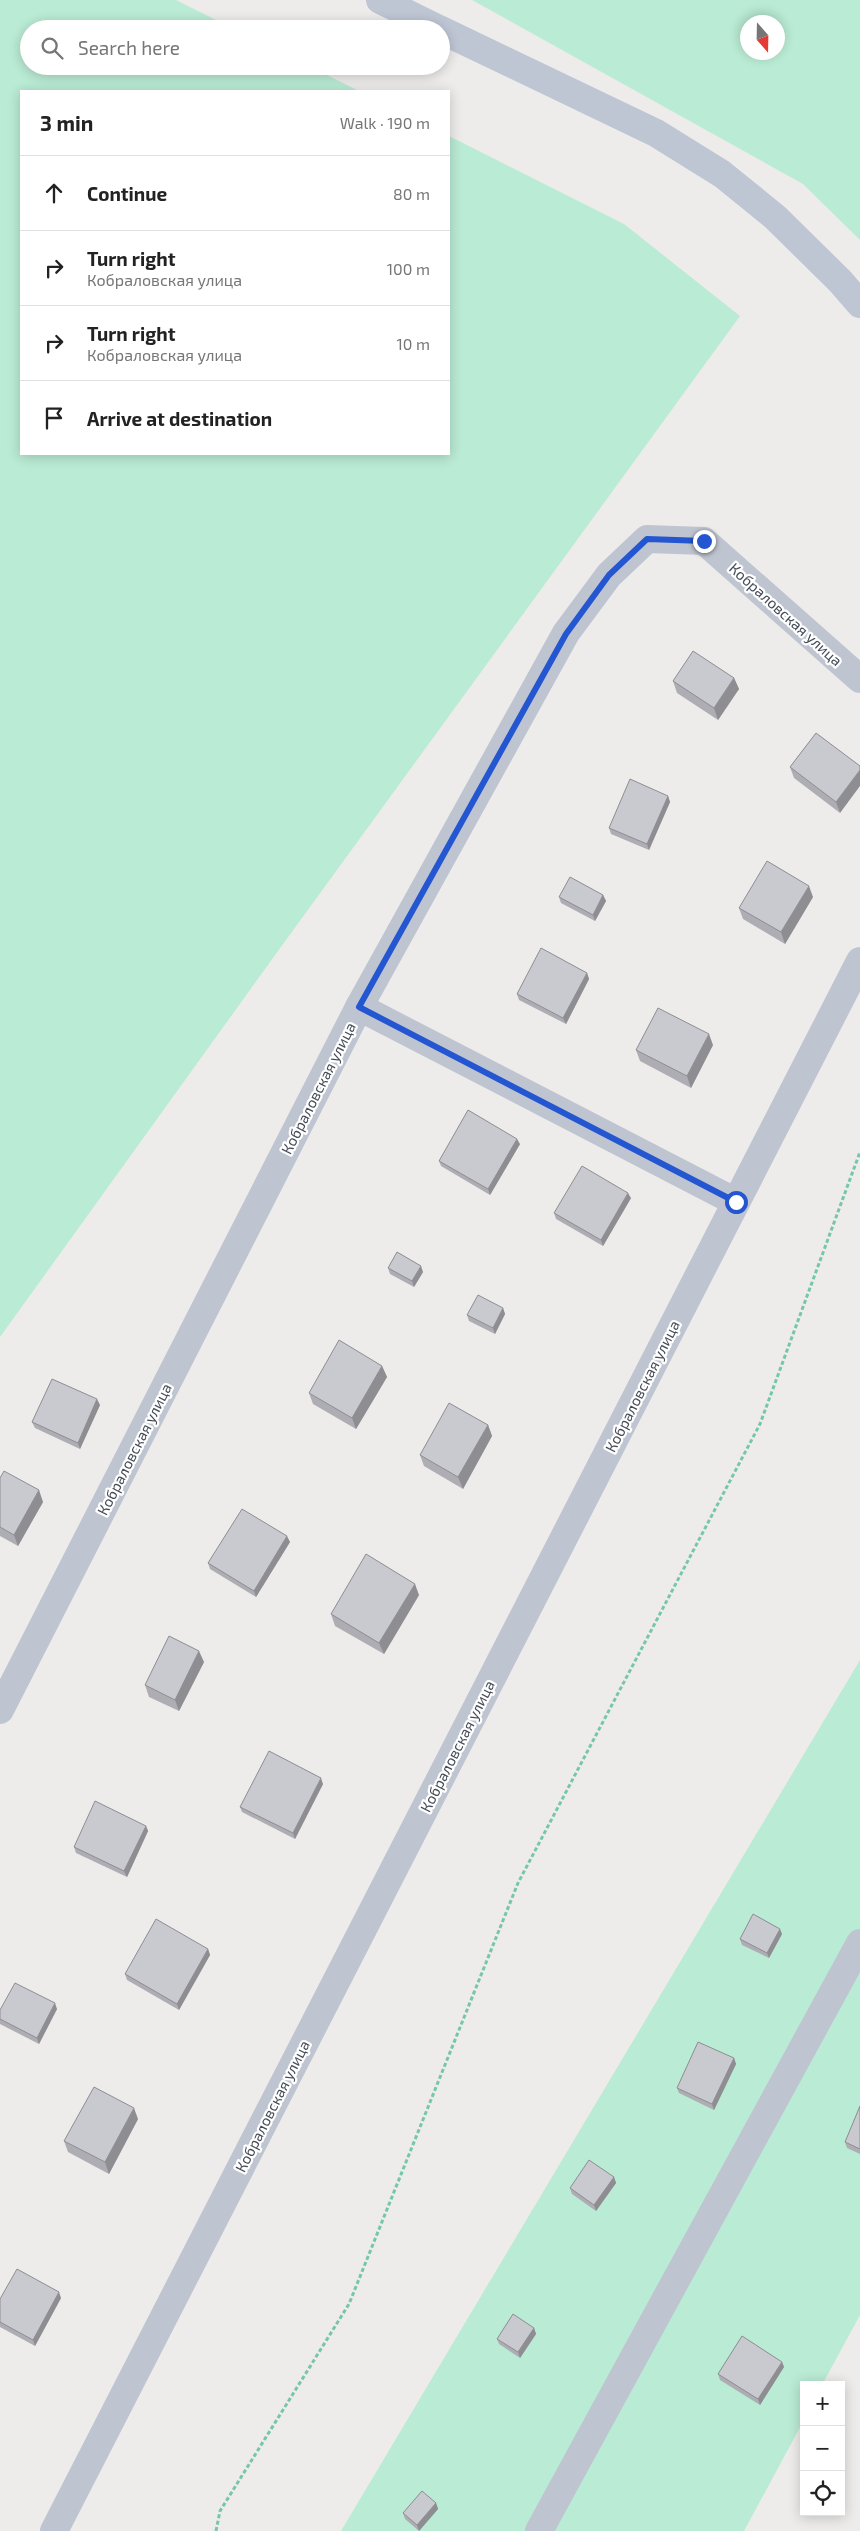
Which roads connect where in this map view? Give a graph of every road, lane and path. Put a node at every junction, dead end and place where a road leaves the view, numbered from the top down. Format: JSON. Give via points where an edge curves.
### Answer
{"nodes":[{"id":1,"x":380,"y":0,"type":"edge"},
{"id":2,"x":421,"y":20,"type":"edge"},
{"id":3,"x":450,"y":34,"type":"edge"},
{"id":4,"x":860,"y":304,"type":"edge"},
{"id":5,"x":860,"y":679,"type":"edge"},
{"id":6,"x":860,"y":961,"type":"edge"},
{"id":7,"x":359,"y":1007,"type":"junction"},
{"id":8,"x":860,"y":1152,"type":"edge"},
{"id":9,"x":736,"y":1202,"type":"junction"},
{"id":10,"x":0,"y":1710,"type":"edge"},
{"id":11,"x":860,"y":1943,"type":"edge"},
{"id":12,"x":54,"y":2531,"type":"edge"},
{"id":13,"x":216,"y":2531,"type":"edge"},
{"id":14,"x":539,"y":2531,"type":"edge"}],
"edges":[{"from":1,"to":2,"type":"street"},
{"from":3,"to":4,"type":"street","via":[[656,133],[722,174],[775,217]]},
{"from":5,"to":7,"type":"street","name":"Кобраловская улица","via":[[704,541],[647,539],[609,575],[566,634]]},
{"from":6,"to":9,"type":"street","name":"Кобраловская улица"},
{"from":7,"to":9,"type":"street"},
{"from":7,"to":10,"type":"street","name":"Кобраловская улица"},
{"from":8,"to":13,"type":"path","via":[[760,1424],[518,1883],[349,2304],[220,2511]]},
{"from":9,"to":12,"type":"street","name":"Кобраловская улица"},
{"from":11,"to":14,"type":"street"}]}
